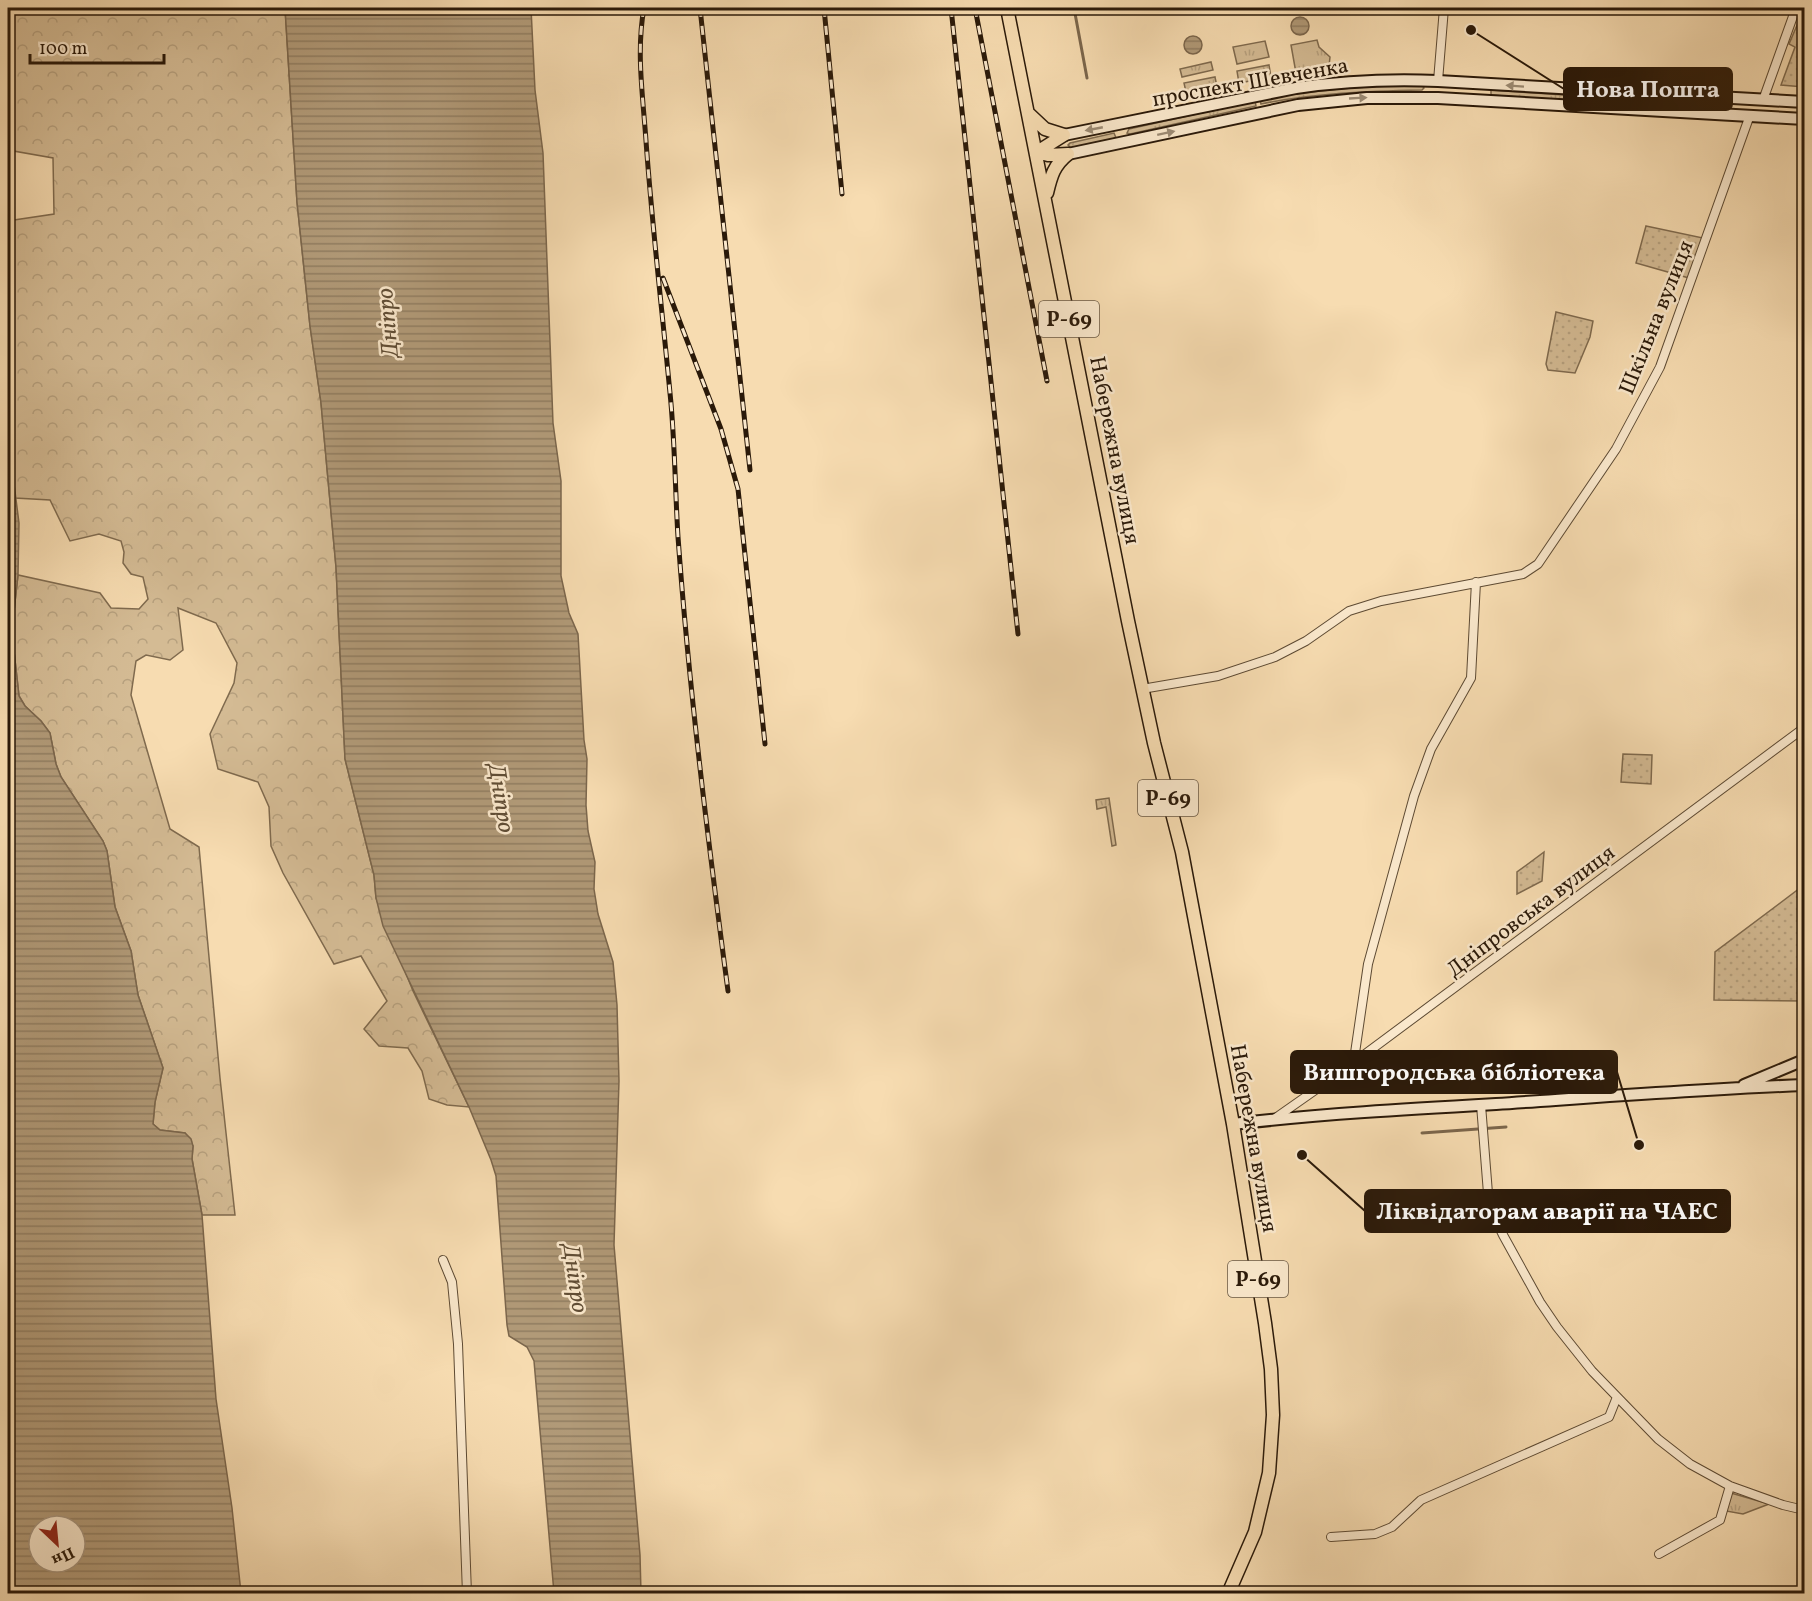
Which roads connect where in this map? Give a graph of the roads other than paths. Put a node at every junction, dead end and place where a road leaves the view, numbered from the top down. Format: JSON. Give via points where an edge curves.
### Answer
{"nodes":[{"id":1,"x":1007,"y":8,"type":"edge"},
{"id":2,"x":1444,"y":8,"type":"edge"},
{"id":3,"x":1796,"y":8,"type":"edge"},
{"id":4,"x":1438,"y":81,"type":"junction"},
{"id":5,"x":1637,"y":94,"type":"junction"},
{"id":6,"x":1438,"y":98,"type":"junction"},
{"id":7,"x":1763,"y":100,"type":"junction"},
{"id":8,"x":1804,"y":102,"type":"edge"},
{"id":9,"x":1635,"y":110,"type":"junction"},
{"id":10,"x":1029,"y":114,"type":"junction"},
{"id":11,"x":1750,"y":115,"type":"junction"},
{"id":12,"x":1804,"y":119,"type":"edge"},
{"id":13,"x":1120,"y":124,"type":"junction"},
{"id":14,"x":1064,"y":135,"type":"junction"},
{"id":15,"x":1124,"y":141,"type":"junction"},
{"id":16,"x":1037,"y":152,"type":"junction"},
{"id":17,"x":1068,"y":154,"type":"junction"},
{"id":18,"x":1046,"y":197,"type":"junction"},
{"id":19,"x":1476,"y":582,"type":"junction"},
{"id":20,"x":1142,"y":689,"type":"junction"},
{"id":21,"x":1804,"y":728,"type":"edge"},
{"id":22,"x":1804,"y":1060,"type":"edge"},
{"id":23,"x":1349,"y":1067,"type":"junction"},
{"id":24,"x":1804,"y":1085,"type":"edge"},
{"id":25,"x":1737,"y":1088,"type":"junction"},
{"id":26,"x":1481,"y":1105,"type":"junction"},
{"id":27,"x":1274,"y":1119,"type":"junction"},
{"id":28,"x":1233,"y":1124,"type":"junction"},
{"id":29,"x":443,"y":1260,"type":"dead end"},
{"id":30,"x":1617,"y":1397,"type":"junction"},
{"id":31,"x":1730,"y":1486,"type":"junction"},
{"id":32,"x":1804,"y":1510,"type":"edge"},
{"id":33,"x":1331,"y":1537,"type":"dead end"},
{"id":34,"x":1659,"y":1554,"type":"dead end"},
{"id":35,"x":467,"y":1593,"type":"edge"},
{"id":36,"x":1228,"y":1593,"type":"edge"}],
"edges":[{"from":1,"to":10,"type":"main road","name":"Набережна вулиця","number":"Р-69"},
{"from":2,"to":4,"type":"street"},
{"from":3,"to":7,"type":"street"},
{"from":5,"to":4,"type":"street","name":"проспект Шевченка","one_way":true},
{"from":4,"to":6,"type":"street"},
{"from":4,"to":13,"type":"street","name":"проспект Шевченка","via":[[1330,83]]},
{"from":5,"to":7,"type":"street","name":"проспект Шевченка"},
{"from":5,"to":9,"type":"street"},
{"from":6,"to":9,"type":"street","name":"проспект Шевченка"},
{"from":15,"to":6,"type":"street","name":"проспект Шевченка","one_way":true,"via":[[1325,101]]},
{"from":7,"to":8,"type":"street","name":"проспект Шевченка"},
{"from":9,"to":11,"type":"street","name":"проспект Шевченка"},
{"from":10,"to":14,"type":"main road","via":[[1045,129]]},
{"from":10,"to":16,"type":"main road","name":"Набережна вулиця","number":"Р-69"},
{"from":11,"to":12,"type":"street","name":"проспект Шевченка"},
{"from":11,"to":19,"type":"street","name":"Шкільна вулиця","via":[[1660,367],[1632,423],[1538,564],[1523,574]]},
{"from":13,"to":14,"type":"street","name":"проспект Шевченка","one_way":true},
{"from":13,"to":15,"type":"street"},
{"from":14,"to":16,"type":"main road"},
{"from":15,"to":17,"type":"street","name":"проспект Шевченка"},
{"from":16,"to":17,"type":"main road"},
{"from":16,"to":18,"type":"main road","name":"Набережна вулиця","number":"Р-69"},
{"from":17,"to":18,"type":"main road","via":[[1052,171]]},
{"from":18,"to":20,"type":"main road","name":"Набережна вулиця","number":"Р-69"},
{"from":19,"to":20,"type":"street","via":[[1349,611],[1275,657],[1218,676]]},
{"from":19,"to":23,"type":"street","via":[[1471,678],[1431,749],[1414,796],[1368,964],[1355,1053]]},
{"from":20,"to":28,"type":"main road","name":"Набережна вулиця","number":"Р-69","via":[[1182,852]]},
{"from":21,"to":23,"type":"street","name":"Дніпровська вулиця"},
{"from":22,"to":25,"type":"street"},
{"from":23,"to":27,"type":"street","name":"Дніпровська вулиця"},
{"from":24,"to":25,"type":"street"},
{"from":25,"to":26,"type":"street"},
{"from":26,"to":27,"type":"street"},
{"from":26,"to":30,"type":"street","via":[[1489,1206],[1557,1327]]},
{"from":27,"to":28,"type":"street"},
{"from":28,"to":36,"type":"main road","name":"Набережна вулиця","number":"Р-69","via":[[1265,1323],[1273,1415],[1269,1473],[1255,1532]]},
{"from":29,"to":35,"type":"street","via":[[452,1282],[458,1344]]},
{"from":30,"to":31,"type":"street","via":[[1658,1439],[1690,1464]]},
{"from":30,"to":33,"type":"street","via":[[1609,1417],[1421,1500],[1392,1527],[1375,1534]]},
{"from":31,"to":32,"type":"street"},
{"from":31,"to":34,"type":"street","via":[[1720,1520]]}]}
